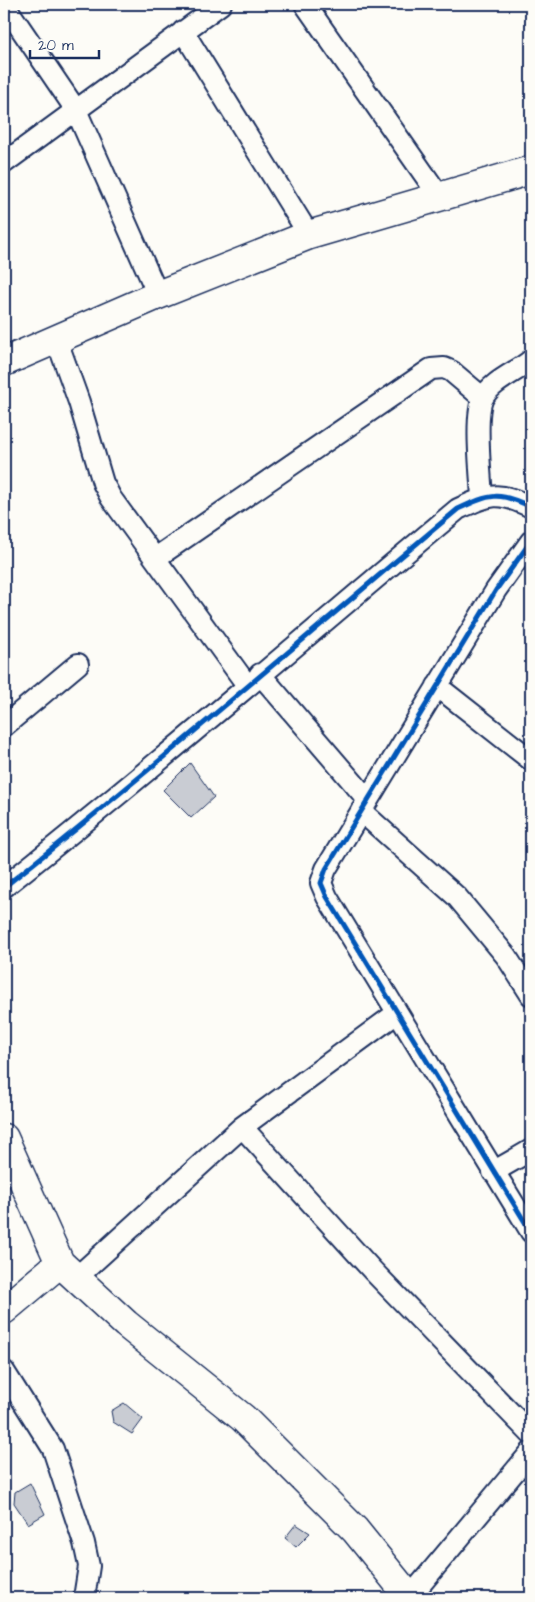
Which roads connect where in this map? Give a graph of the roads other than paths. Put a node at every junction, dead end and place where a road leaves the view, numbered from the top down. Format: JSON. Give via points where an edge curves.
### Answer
{"nodes":[{"id":1,"x":4,"y":4,"type":"edge"},
{"id":2,"x":221,"y":4,"type":"edge"},
{"id":3,"x":305,"y":4,"type":"edge"},
{"id":4,"x":183,"y":32,"type":"junction"},
{"id":5,"x":76,"y":110,"type":"junction"},
{"id":6,"x":4,"y":162,"type":"edge"},
{"id":7,"x":531,"y":170,"type":"edge"},
{"id":8,"x":440,"y":197,"type":"junction"},
{"id":9,"x":308,"y":235,"type":"junction"},
{"id":10,"x":158,"y":295,"type":"junction"},
{"id":11,"x":56,"y":338,"type":"junction"},
{"id":12,"x":531,"y":360,"type":"edge"},
{"id":13,"x":4,"y":362,"type":"edge"},
{"id":14,"x":483,"y":398,"type":"junction"},
{"id":15,"x":482,"y":498,"type":"junction"},
{"id":16,"x":531,"y":507,"type":"edge"},
{"id":17,"x":531,"y":541,"type":"edge"},
{"id":18,"x":157,"y":557,"type":"junction"},
{"id":19,"x":78,"y":664,"type":"dead end"},
{"id":20,"x":254,"y":679,"type":"junction"},
{"id":21,"x":437,"y":686,"type":"junction"},
{"id":22,"x":4,"y":726,"type":"edge"},
{"id":23,"x":531,"y":759,"type":"edge"},
{"id":24,"x":365,"y":806,"type":"junction"},
{"id":25,"x":4,"y":887,"type":"edge"},
{"id":26,"x":531,"y":995,"type":"edge"},
{"id":27,"x":397,"y":1013,"type":"junction"},
{"id":28,"x":242,"y":1126,"type":"junction"},
{"id":29,"x":4,"y":1138,"type":"edge"},
{"id":30,"x":531,"y":1150,"type":"edge"},
{"id":31,"x":12,"y":1172,"type":"edge"},
{"id":32,"x":493,"y":1172,"type":"junction"},
{"id":33,"x":531,"y":1232,"type":"edge"},
{"id":34,"x":68,"y":1271,"type":"junction"},
{"id":35,"x":4,"y":1310,"type":"edge"},
{"id":36,"x":4,"y":1372,"type":"edge"},
{"id":37,"x":531,"y":1434,"type":"edge"},
{"id":38,"x":531,"y":1452,"type":"edge"},
{"id":39,"x":84,"y":1598,"type":"edge"},
{"id":40,"x":410,"y":1598,"type":"edge"}],
"edges":[{"from":1,"to":5,"type":"street"},
{"from":2,"to":4,"type":"street"},
{"from":3,"to":8,"type":"street"},
{"from":4,"to":5,"type":"street"},
{"from":4,"to":9,"type":"street"},
{"from":5,"to":6,"type":"street"},
{"from":5,"to":10,"type":"street"},
{"from":7,"to":8,"type":"main road"},
{"from":8,"to":9,"type":"main road"},
{"from":9,"to":10,"type":"main road"},
{"from":10,"to":11,"type":"main road"},
{"from":11,"to":13,"type":"main road"},
{"from":11,"to":18,"type":"street","via":[[103,482],[111,498]]},
{"from":12,"to":14,"type":"street","via":[[494,386]]},
{"from":14,"to":15,"type":"street","via":[[479,422]]},
{"from":14,"to":18,"type":"street","via":[[451,371],[431,369]]},
{"from":15,"to":16,"type":"street","via":[[508,496]]},
{"from":15,"to":20,"type":"street","via":[[458,510]]},
{"from":17,"to":21,"type":"street","via":[[496,590]]},
{"from":18,"to":20,"type":"street"},
{"from":19,"to":22,"type":"street"},
{"from":20,"to":24,"type":"street"},
{"from":20,"to":25,"type":"street","via":[[105,807]]},
{"from":21,"to":23,"type":"street"},
{"from":21,"to":24,"type":"street"},
{"from":24,"to":26,"type":"street","via":[[457,897],[506,956]]},
{"from":24,"to":27,"type":"street","via":[[326,868],[321,883]]},
{"from":27,"to":28,"type":"street"},
{"from":27,"to":32,"type":"street"},
{"from":28,"to":34,"type":"street"},
{"from":28,"to":37,"type":"street","via":[[373,1271]]},
{"from":29,"to":31,"type":"main road"},
{"from":30,"to":32,"type":"street"},
{"from":31,"to":34,"type":"main road"},
{"from":32,"to":33,"type":"street"},
{"from":34,"to":35,"type":"main road"},
{"from":34,"to":40,"type":"main road","via":[[126,1324],[243,1418],[355,1530]]},
{"from":36,"to":39,"type":"street","via":[[53,1450],[89,1566]]},
{"from":38,"to":40,"type":"street"}]}
